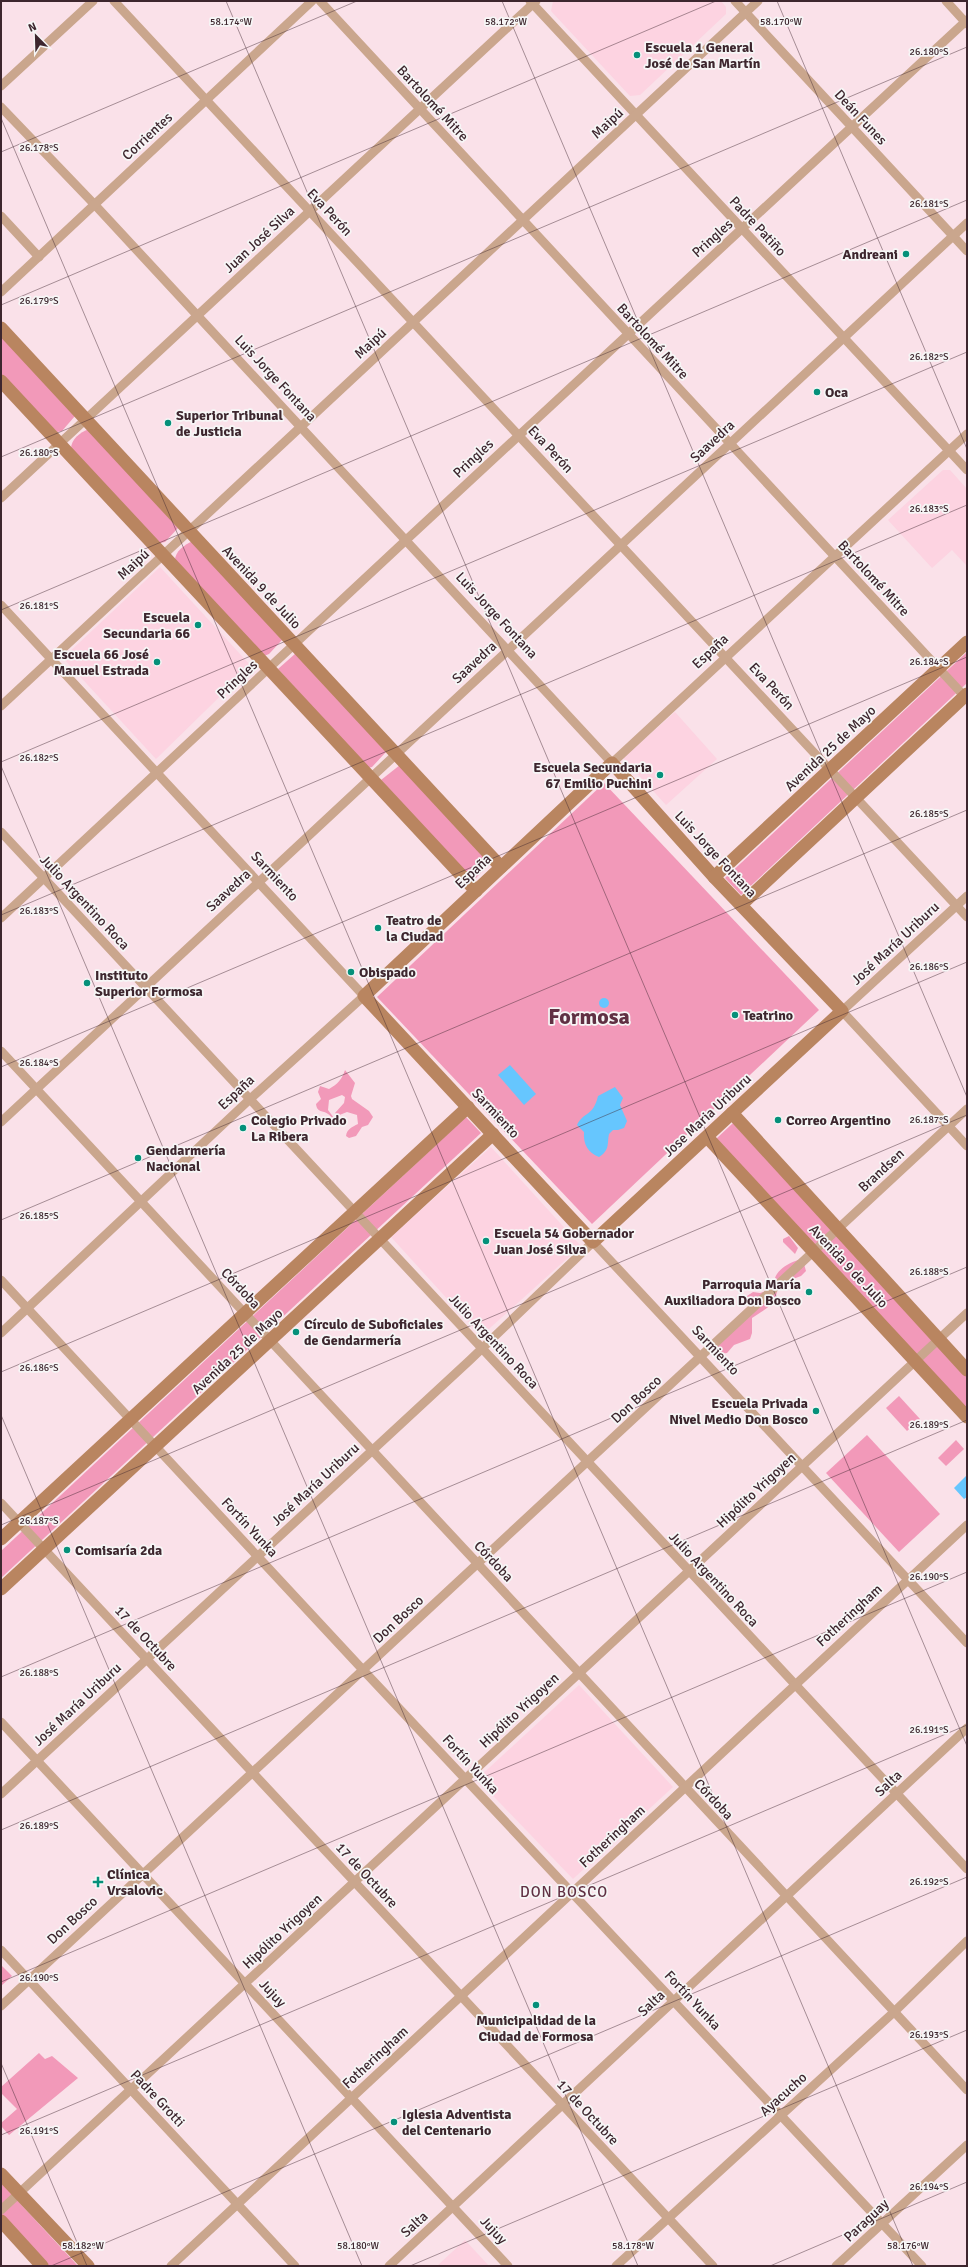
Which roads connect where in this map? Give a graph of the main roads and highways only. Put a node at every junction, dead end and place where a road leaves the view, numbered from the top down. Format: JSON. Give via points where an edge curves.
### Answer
{"nodes":[{"id":1,"x":1,"y":328,"type":"edge"},
{"id":2,"x":1,"y":381,"type":"edge"},
{"id":3,"x":967,"y":642,"type":"edge"},
{"id":4,"x":966,"y":696,"type":"edge"},
{"id":5,"x":612,"y":763,"type":"joint"},
{"id":6,"x":501,"y":867,"type":"junction"},
{"id":7,"x":714,"y":877,"type":"junction"},
{"id":8,"x":476,"y":891,"type":"junction"},
{"id":9,"x":741,"y":905,"type":"junction"},
{"id":10,"x":364,"y":996,"type":"joint"},
{"id":11,"x":842,"y":1011,"type":"joint"},
{"id":12,"x":468,"y":1107,"type":"junction"},
{"id":13,"x":732,"y":1113,"type":"junction"},
{"id":14,"x":493,"y":1134,"type":"junction"},
{"id":15,"x":707,"y":1137,"type":"junction"},
{"id":16,"x":594,"y":1242,"type":"joint"},
{"id":17,"x":967,"y":1370,"type":"edge"},
{"id":18,"x":967,"y":1417,"type":"edge"},
{"id":19,"x":1,"y":1539,"type":"edge"},
{"id":20,"x":1,"y":1589,"type":"edge"},
{"id":21,"x":1,"y":2174,"type":"edge"},
{"id":22,"x":1,"y":2221,"type":"edge"},
{"id":23,"x":42,"y":2266,"type":"edge"},
{"id":24,"x":88,"y":2266,"type":"edge"}],
"edges":[{"from":1,"to":6,"type":"main road","name":"Avenida 9 de Julio"},
{"from":2,"to":8,"type":"main road"},
{"from":3,"to":7,"type":"main road","name":"Avenida 25 de Mayo"},
{"from":4,"to":9,"type":"main road"},
{"from":5,"to":6,"type":"main road","name":"España"},
{"from":5,"to":7,"type":"main road","name":"Luis Jorge Fontana"},
{"from":6,"to":8,"type":"main road","name":"España"},
{"from":7,"to":9,"type":"main road","name":"Luis Jorge Fontana"},
{"from":8,"to":10,"type":"main road","name":"España"},
{"from":9,"to":11,"type":"main road","name":"Luis Jorge Fontana"},
{"from":10,"to":12,"type":"main road","name":"Sarmiento"},
{"from":11,"to":13,"type":"main road","name":"Jose Maria Uriburu"},
{"from":12,"to":14,"type":"main road","name":"Sarmiento"},
{"from":12,"to":19,"type":"main road","name":"Avenida 25 de Mayo"},
{"from":13,"to":15,"type":"main road","name":"Jose Maria Uriburu"},
{"from":13,"to":17,"type":"main road","name":"Avenida 9 de Julio"},
{"from":14,"to":16,"type":"main road","name":"Sarmiento"},
{"from":14,"to":20,"type":"main road","name":"Avenida 25 de Mayo"},
{"from":15,"to":16,"type":"main road","name":"Jose Maria Uriburu"},
{"from":15,"to":18,"type":"main road","name":"Avenida 9 de Julio"},
{"from":21,"to":24,"type":"main road"},
{"from":22,"to":23,"type":"main road"}]}
